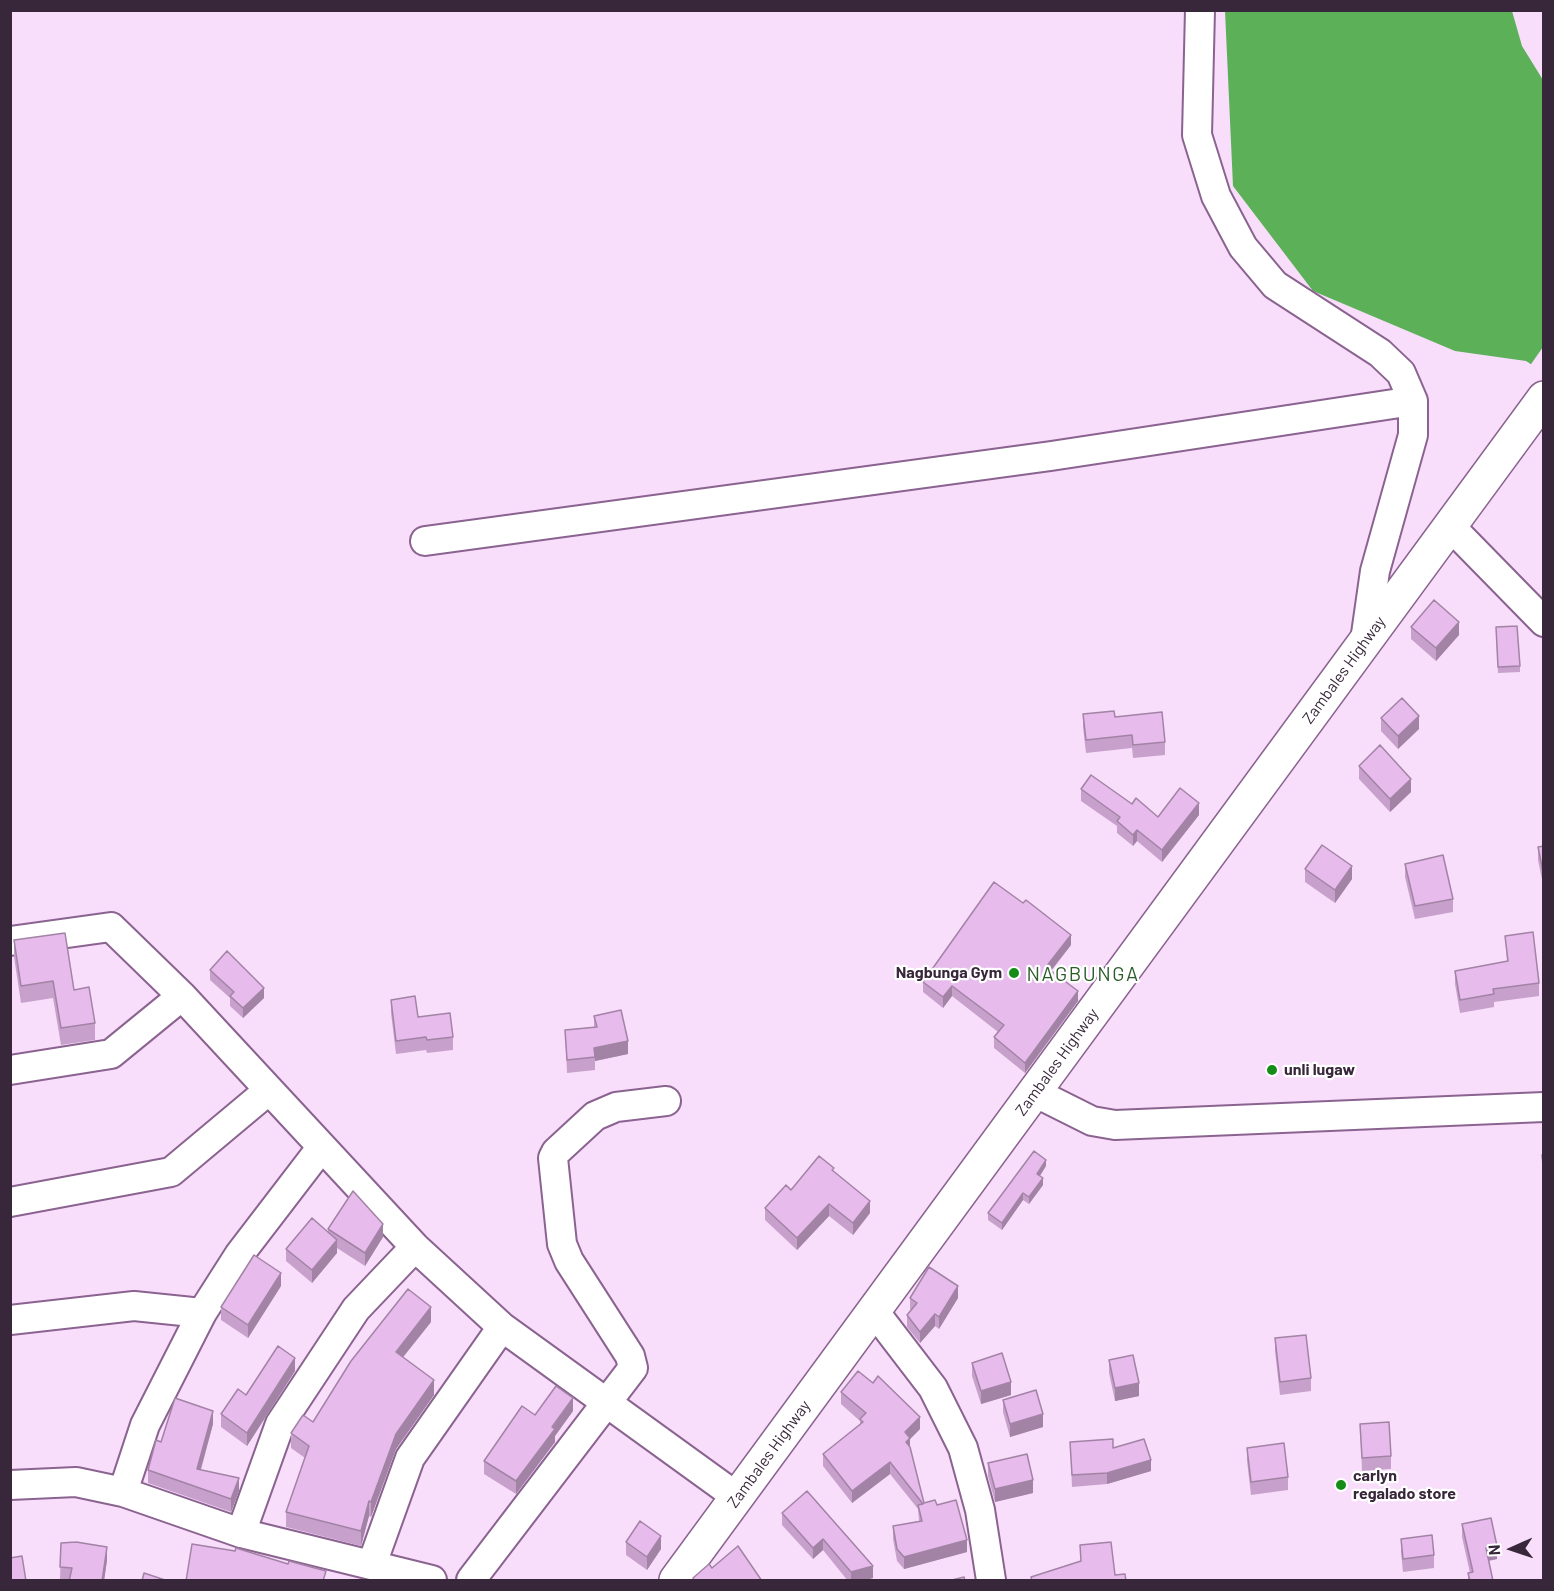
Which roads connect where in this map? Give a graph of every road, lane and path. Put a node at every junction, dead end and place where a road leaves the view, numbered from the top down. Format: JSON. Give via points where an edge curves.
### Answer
{"nodes":[{"id":1,"x":1200,"y":10,"type":"edge"},
{"id":2,"x":1544,"y":398,"type":"edge"},
{"id":3,"x":1413,"y":401,"type":"junction"},
{"id":4,"x":1450,"y":526,"type":"junction"},
{"id":5,"x":425,"y":541,"type":"dead end"},
{"id":6,"x":1544,"y":622,"type":"edge"},
{"id":7,"x":1365,"y":641,"type":"junction"},
{"id":8,"x":10,"y":941,"type":"edge"},
{"id":9,"x":182,"y":996,"type":"junction"},
{"id":10,"x":10,"y":1070,"type":"edge"},
{"id":11,"x":269,"y":1090,"type":"junction"},
{"id":12,"x":1034,"y":1092,"type":"junction"},
{"id":13,"x":666,"y":1101,"type":"dead end"},
{"id":14,"x":1544,"y":1107,"type":"edge"},
{"id":15,"x":321,"y":1148,"type":"junction"},
{"id":16,"x":10,"y":1202,"type":"edge"},
{"id":17,"x":415,"y":1247,"type":"junction"},
{"id":18,"x":874,"y":1311,"type":"junction"},
{"id":19,"x":202,"y":1313,"type":"junction"},
{"id":20,"x":10,"y":1320,"type":"edge"},
{"id":21,"x":502,"y":1327,"type":"junction"},
{"id":22,"x":606,"y":1402,"type":"junction"},
{"id":23,"x":10,"y":1485,"type":"edge"},
{"id":24,"x":123,"y":1492,"type":"junction"},
{"id":25,"x":737,"y":1497,"type":"junction"},
{"id":26,"x":240,"y":1533,"type":"junction"},
{"id":27,"x":372,"y":1564,"type":"junction"},
{"id":28,"x":432,"y":1581,"type":"edge"},
{"id":29,"x":471,"y":1581,"type":"edge"},
{"id":30,"x":676,"y":1581,"type":"edge"},
{"id":31,"x":991,"y":1581,"type":"edge"}],
"edges":[{"from":1,"to":3,"type":"street","via":[[1197,135],[1216,196],[1243,247],[1275,285],[1380,353],[1401,373]]},
{"from":2,"to":4,"type":"main road","name":"Zambales Highway"},
{"from":3,"to":5,"type":"street","via":[[1052,456]]},
{"from":3,"to":7,"type":"street","via":[[1413,435],[1375,571]]},
{"from":4,"to":6,"type":"street"},
{"from":4,"to":7,"type":"main road","name":"Zambales Highway"},
{"from":7,"to":12,"type":"main road","name":"Zambales Highway"},
{"from":8,"to":9,"type":"street","via":[[111,927]]},
{"from":9,"to":10,"type":"street","via":[[111,1054]]},
{"from":9,"to":11,"type":"street"},
{"from":11,"to":15,"type":"street"},
{"from":11,"to":16,"type":"street","via":[[171,1172]]},
{"from":12,"to":14,"type":"street","via":[[1092,1121],[1115,1125]]},
{"from":12,"to":18,"type":"main road","name":"Zambales Highway"},
{"from":13,"to":22,"type":"street","via":[[616,1107],[595,1116],[559,1147],[554,1158],[562,1244],[632,1362],[633,1368]]},
{"from":15,"to":17,"type":"street"},
{"from":15,"to":19,"type":"street","via":[[239,1255]]},
{"from":17,"to":21,"type":"street"},
{"from":17,"to":26,"type":"street","via":[[356,1309],[280,1424]]},
{"from":18,"to":25,"type":"main road","name":"Zambales Highway"},
{"from":18,"to":31,"type":"street","via":[[933,1388],[963,1448],[980,1510]]},
{"from":19,"to":20,"type":"street","via":[[134,1306]]},
{"from":19,"to":24,"type":"street","via":[[146,1425]]},
{"from":21,"to":22,"type":"street"},
{"from":21,"to":27,"type":"street","via":[[410,1458]]},
{"from":22,"to":25,"type":"street"},
{"from":22,"to":29,"type":"street"},
{"from":23,"to":24,"type":"street","via":[[76,1482]]},
{"from":24,"to":26,"type":"street"},
{"from":25,"to":30,"type":"main road","name":"Zambales Highway"},
{"from":26,"to":27,"type":"street"},
{"from":27,"to":28,"type":"street"}]}
